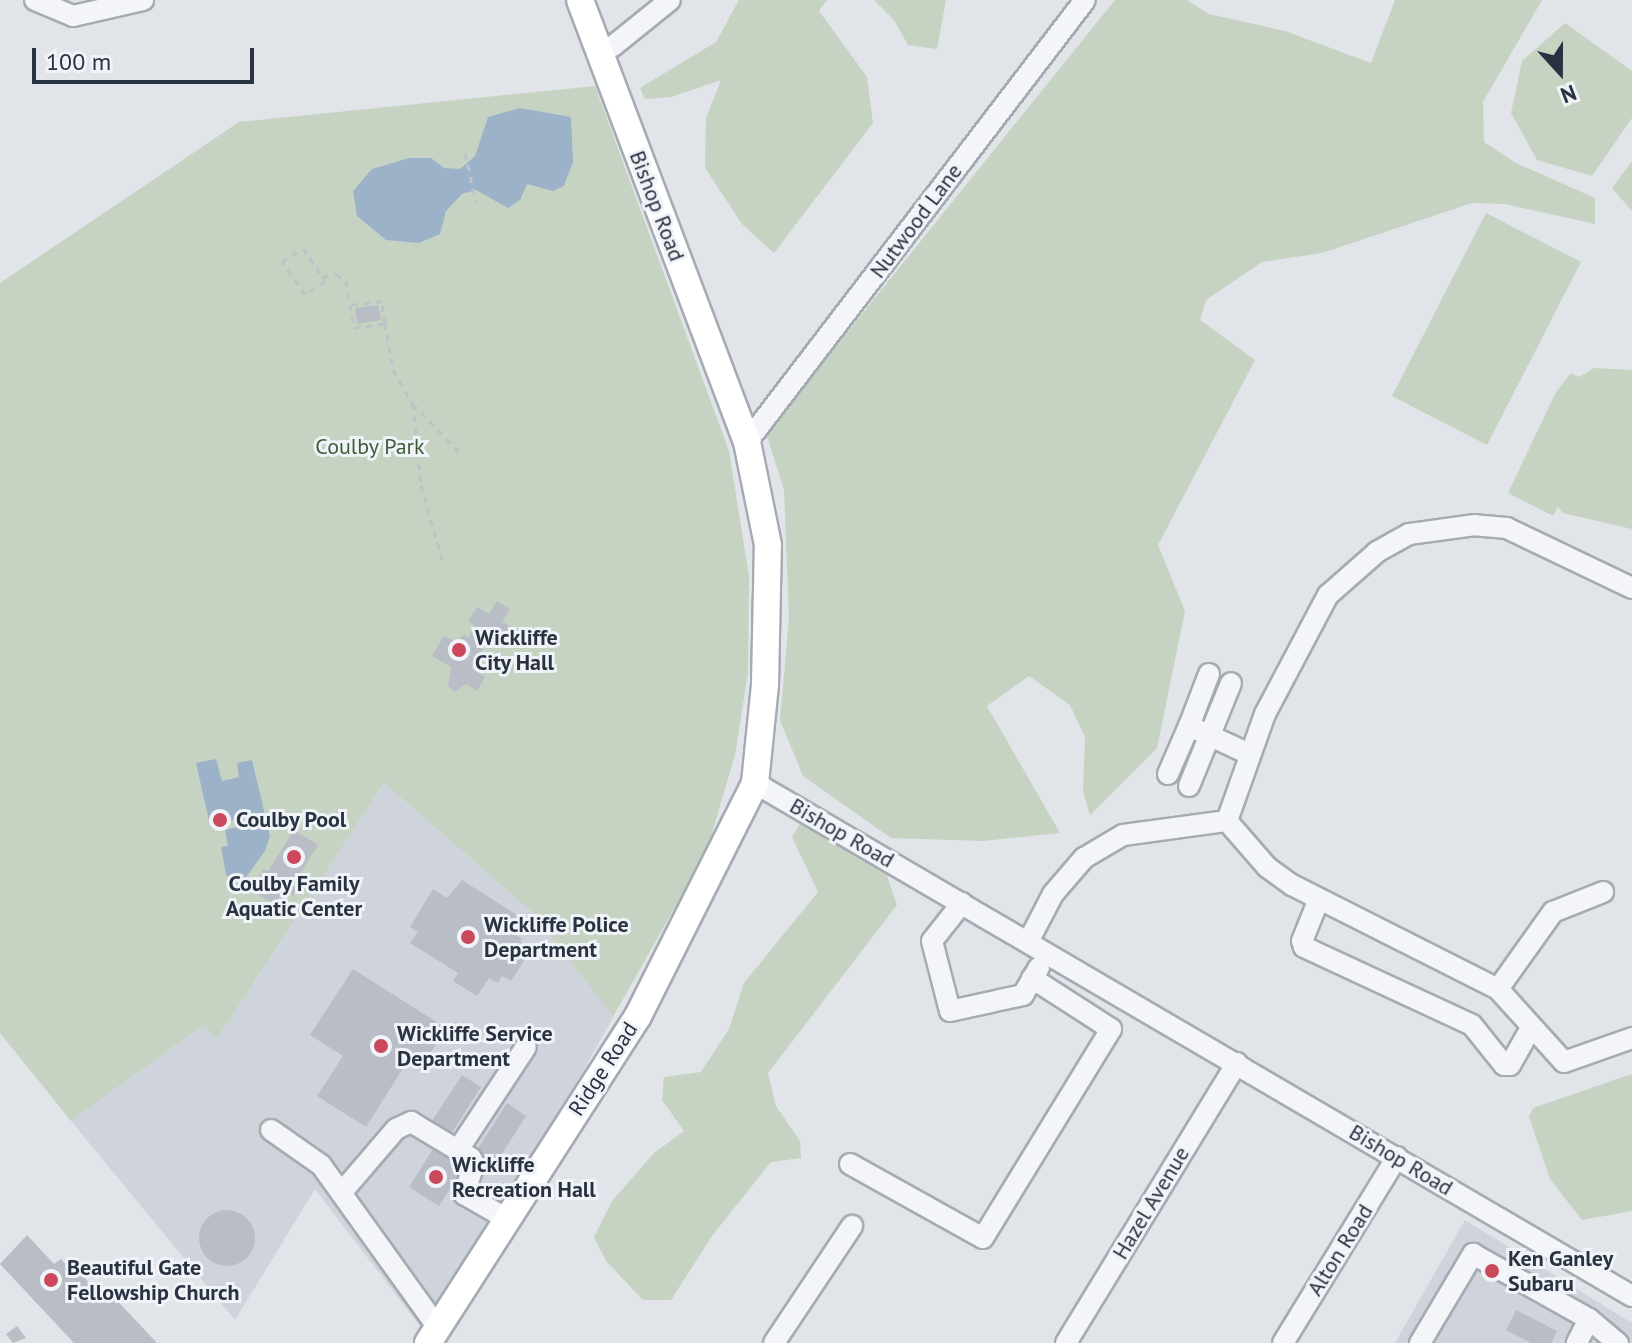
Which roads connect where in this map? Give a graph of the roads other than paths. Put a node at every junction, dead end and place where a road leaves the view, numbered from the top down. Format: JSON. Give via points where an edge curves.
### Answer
{"nodes":[{"id":1,"x":35,"y":0,"type":"edge"},
{"id":2,"x":143,"y":0,"type":"edge"},
{"id":3,"x":580,"y":0,"type":"edge"},
{"id":4,"x":670,"y":0,"type":"edge"},
{"id":5,"x":1085,"y":0,"type":"edge"},
{"id":6,"x":599,"y":51,"type":"junction"},
{"id":7,"x":747,"y":442,"type":"junction"},
{"id":8,"x":1632,"y":588,"type":"edge"},
{"id":9,"x":1209,"y":674,"type":"dead end"},
{"id":10,"x":1231,"y":683,"type":"dead end"},
{"id":11,"x":1189,"y":726,"type":"junction"},
{"id":12,"x":1210,"y":736,"type":"junction"},
{"id":13,"x":1249,"y":754,"type":"junction"},
{"id":14,"x":1168,"y":774,"type":"dead end"},
{"id":15,"x":755,"y":783,"type":"junction"},
{"id":16,"x":1189,"y":786,"type":"dead end"},
{"id":17,"x":1227,"y":821,"type":"junction"},
{"id":18,"x":1603,"y":892,"type":"dead end"},
{"id":19,"x":1319,"y":899,"type":"junction"},
{"id":20,"x":962,"y":903,"type":"junction"},
{"id":21,"x":1028,"y":942,"type":"junction"},
{"id":22,"x":1047,"y":953,"type":"junction"},
{"id":23,"x":1032,"y":978,"type":"junction"},
{"id":24,"x":1498,"y":989,"type":"junction"},
{"id":25,"x":1129,"y":1000,"type":"junction"},
{"id":26,"x":1531,"y":1028,"type":"junction"},
{"id":27,"x":1111,"y":1029,"type":"junction"},
{"id":28,"x":1632,"y":1038,"type":"edge"},
{"id":29,"x":526,"y":1047,"type":"dead end"},
{"id":30,"x":1237,"y":1063,"type":"junction"},
{"id":31,"x":271,"y":1130,"type":"dead end"},
{"id":32,"x":458,"y":1150,"type":"junction"},
{"id":33,"x":1397,"y":1157,"type":"junction"},
{"id":34,"x":850,"y":1164,"type":"dead end"},
{"id":35,"x":342,"y":1192,"type":"junction"},
{"id":36,"x":507,"y":1219,"type":"junction"},
{"id":37,"x":852,"y":1226,"type":"dead end"},
{"id":38,"x":1632,"y":1296,"type":"edge"},
{"id":39,"x":1589,"y":1319,"type":"junction"},
{"id":40,"x":433,"y":1336,"type":"edge"},
{"id":41,"x":774,"y":1343,"type":"edge"},
{"id":42,"x":1066,"y":1343,"type":"edge"},
{"id":43,"x":1283,"y":1343,"type":"edge"},
{"id":44,"x":1420,"y":1343,"type":"edge"},
{"id":45,"x":1577,"y":1343,"type":"edge"},
{"id":46,"x":1618,"y":1343,"type":"edge"}],
"edges":[{"from":1,"to":2,"type":"street","via":[[73,16]]},
{"from":3,"to":6,"type":"main road","name":"Bishop Road"},
{"from":4,"to":6,"type":"street","via":[[613,46]]},
{"from":5,"to":7,"type":"street","name":"Nutwood Lane"},
{"from":6,"to":7,"type":"main road","name":"Bishop Road"},
{"from":7,"to":15,"type":"main road","name":"Bishop Road","via":[[768,545],[765,684]]},
{"from":8,"to":13,"type":"street","via":[[1507,528],[1475,525],[1409,534],[1377,552],[1328,595]]},
{"from":9,"to":11,"type":"street"},
{"from":10,"to":12,"type":"street"},
{"from":11,"to":12,"type":"street"},
{"from":11,"to":14,"type":"street"},
{"from":12,"to":13,"type":"street"},
{"from":12,"to":16,"type":"street"},
{"from":13,"to":17,"type":"street"},
{"from":15,"to":20,"type":"street","name":"Bishop Road"},
{"from":15,"to":36,"type":"main road","name":"Ridge Road","via":[[638,1016]]},
{"from":17,"to":19,"type":"street","via":[[1267,867]]},
{"from":17,"to":21,"type":"street","via":[[1123,835],[1084,858],[1053,894]]},
{"from":18,"to":24,"type":"street","via":[[1553,912]]},
{"from":19,"to":24,"type":"street"},
{"from":19,"to":26,"type":"street","via":[[1304,947],[1472,1025],[1504,1065],[1510,1065]]},
{"from":20,"to":21,"type":"street","name":"Bishop Road"},
{"from":20,"to":23,"type":"street","via":[[932,941],[950,1011],[1023,995]]},
{"from":21,"to":22,"type":"street","name":"Bishop Road"},
{"from":22,"to":23,"type":"street"},
{"from":22,"to":25,"type":"street","name":"Bishop Road"},
{"from":23,"to":27,"type":"street"},
{"from":24,"to":26,"type":"street"},
{"from":25,"to":27,"type":"street"},
{"from":25,"to":30,"type":"street","name":"Bishop Road"},
{"from":26,"to":28,"type":"street","via":[[1564,1062]]},
{"from":27,"to":34,"type":"street","via":[[983,1238]]},
{"from":29,"to":32,"type":"street"},
{"from":30,"to":33,"type":"street","name":"Bishop Road"},
{"from":30,"to":42,"type":"street","name":"Hazel Avenue"},
{"from":31,"to":35,"type":"street","via":[[321,1165]]},
{"from":32,"to":35,"type":"street","via":[[407,1123]]},
{"from":32,"to":36,"type":"street","via":[[474,1164],[464,1194]]},
{"from":33,"to":38,"type":"street","name":"Bishop Road"},
{"from":33,"to":43,"type":"street","name":"Alton Road"},
{"from":35,"to":40,"type":"street"},
{"from":36,"to":40,"type":"main road","name":"Ridge Road"},
{"from":37,"to":41,"type":"street"},
{"from":39,"to":44,"type":"street","via":[[1473,1254]]},
{"from":39,"to":45,"type":"street"},
{"from":39,"to":46,"type":"street"}]}
